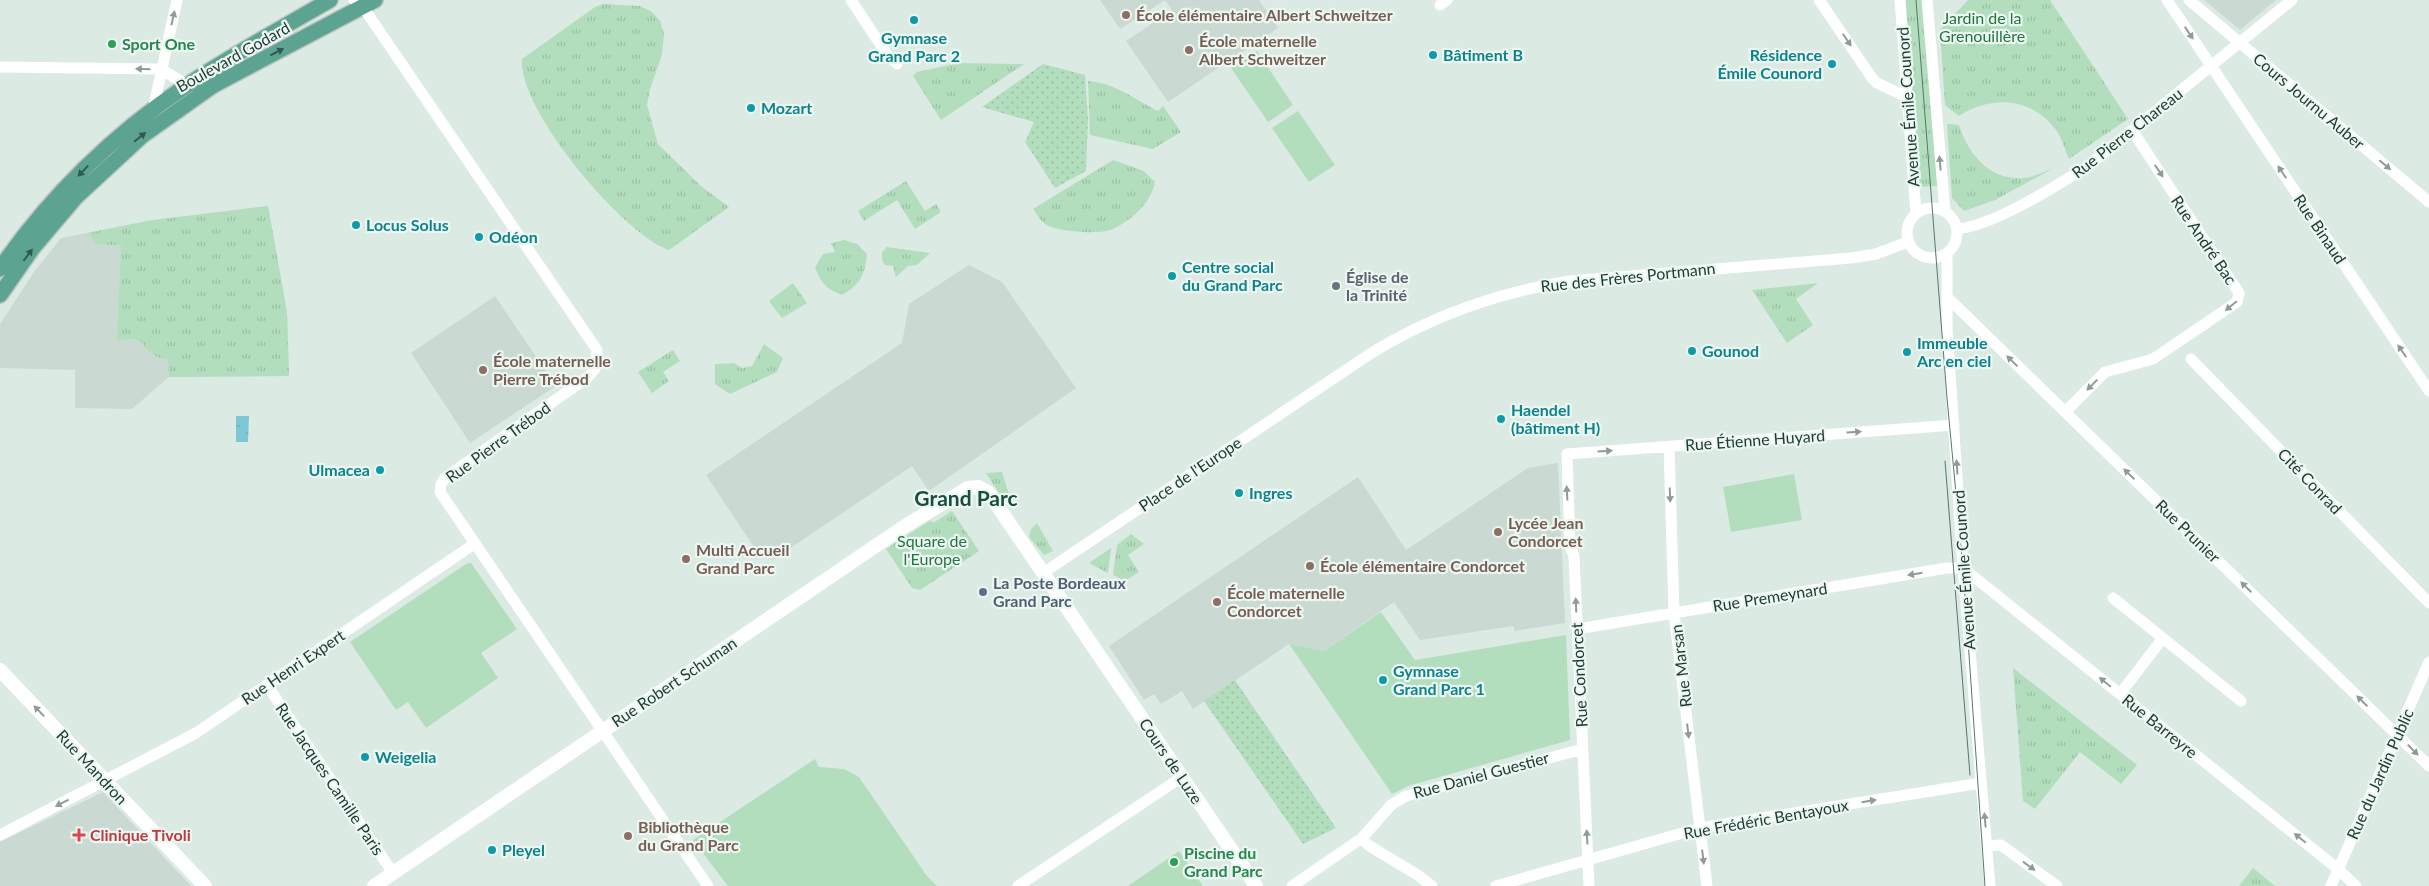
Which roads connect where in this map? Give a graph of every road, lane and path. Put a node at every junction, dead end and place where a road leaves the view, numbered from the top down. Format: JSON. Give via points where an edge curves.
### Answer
{"nodes":[{"id":1,"x":177,"y":0,"type":"edge"},
{"id":2,"x":330,"y":0,"type":"edge"},
{"id":3,"x":851,"y":0,"type":"edge"},
{"id":4,"x":1820,"y":0,"type":"edge"},
{"id":5,"x":1900,"y":0,"type":"edge"},
{"id":6,"x":1927,"y":0,"type":"edge"},
{"id":7,"x":2167,"y":0,"type":"edge"},
{"id":8,"x":2188,"y":0,"type":"edge"},
{"id":9,"x":2292,"y":0,"type":"edge"},
{"id":10,"x":364,"y":2,"type":"edge"},
{"id":11,"x":2240,"y":43,"type":"junction"},
{"id":12,"x":897,"y":64,"type":"dead end"},
{"id":13,"x":2211,"y":66,"type":"junction"},
{"id":14,"x":0,"y":67,"type":"edge"},
{"id":15,"x":161,"y":69,"type":"junction"},
{"id":16,"x":187,"y":85,"type":"junction"},
{"id":17,"x":1907,"y":97,"type":"junction"},
{"id":18,"x":153,"y":110,"type":"junction"},
{"id":19,"x":2132,"y":130,"type":"junction"},
{"id":20,"x":2429,"y":202,"type":"edge"},
{"id":21,"x":1945,"y":211,"type":"junction"},
{"id":22,"x":1916,"y":213,"type":"junction"},
{"id":23,"x":1957,"y":229,"type":"junction"},
{"id":24,"x":1908,"y":242,"type":"junction"},
{"id":25,"x":1946,"y":253,"type":"junction"},
{"id":26,"x":0,"y":269,"type":"edge"},
{"id":27,"x":0,"y":295,"type":"edge"},
{"id":28,"x":1946,"y":297,"type":"junction"},
{"id":29,"x":2191,"y":359,"type":"dead end"},
{"id":30,"x":1336,"y":376,"type":"joint"},
{"id":31,"x":2429,"y":392,"type":"edge"},
{"id":32,"x":2065,"y":412,"type":"junction"},
{"id":33,"x":1954,"y":425,"type":"junction"},
{"id":34,"x":1669,"y":446,"type":"junction"},
{"id":35,"x":1566,"y":465,"type":"joint"},
{"id":36,"x":474,"y":544,"type":"junction"},
{"id":37,"x":1963,"y":568,"type":"junction"},
{"id":38,"x":1043,"y":573,"type":"junction"},
{"id":39,"x":2113,"y":598,"type":"dead end"},
{"id":40,"x":2429,"y":603,"type":"edge"},
{"id":41,"x":1674,"y":613,"type":"junction"},
{"id":42,"x":1577,"y":629,"type":"junction"},
{"id":43,"x":2163,"y":638,"type":"junction"},
{"id":44,"x":2429,"y":662,"type":"edge"},
{"id":45,"x":0,"y":670,"type":"edge"},
{"id":46,"x":266,"y":685,"type":"junction"},
{"id":47,"x":2120,"y":694,"type":"junction"},
{"id":48,"x":2241,"y":701,"type":"dead end"},
{"id":49,"x":602,"y":730,"type":"junction"},
{"id":50,"x":2397,"y":734,"type":"junction"},
{"id":51,"x":1583,"y":749,"type":"junction"},
{"id":52,"x":2429,"y":766,"type":"edge"},
{"id":53,"x":1182,"y":777,"type":"junction"},
{"id":54,"x":105,"y":781,"type":"junction"},
{"id":55,"x":1981,"y":783,"type":"junction"},
{"id":56,"x":1700,"y":828,"type":"junction"},
{"id":57,"x":0,"y":835,"type":"edge"},
{"id":58,"x":1362,"y":838,"type":"junction"},
{"id":59,"x":1987,"y":846,"type":"junction"},
{"id":60,"x":1588,"y":860,"type":"junction"},
{"id":61,"x":2338,"y":869,"type":"junction"},
{"id":62,"x":393,"y":873,"type":"junction"},
{"id":63,"x":204,"y":886,"type":"edge"},
{"id":64,"x":374,"y":886,"type":"edge"},
{"id":65,"x":708,"y":886,"type":"edge"},
{"id":66,"x":1018,"y":886,"type":"edge"},
{"id":67,"x":1256,"y":886,"type":"edge"},
{"id":68,"x":1292,"y":886,"type":"edge"},
{"id":69,"x":1432,"y":886,"type":"edge"},
{"id":70,"x":1496,"y":886,"type":"edge"},
{"id":71,"x":1589,"y":886,"type":"edge"},
{"id":72,"x":1707,"y":886,"type":"edge"},
{"id":73,"x":1990,"y":886,"type":"edge"},
{"id":74,"x":2057,"y":886,"type":"edge"},
{"id":75,"x":2331,"y":886,"type":"edge"},
{"id":76,"x":2356,"y":886,"type":"edge"}],
"edges":[{"from":15,"to":1,"type":"street","one_way":true},
{"from":2,"to":16,"type":"main road","name":"Boulevard Godard"},
{"from":3,"to":12,"type":"street","via":[[888,56]]},
{"from":4,"to":17,"type":"street","one_way":true,"via":[[1872,78]]},
{"from":5,"to":17,"type":"street","name":"Avenue Émile Counord"},
{"from":21,"to":6,"type":"street","name":"Avenue Émile Counord","one_way":true},
{"from":7,"to":13,"type":"street","name":"Rue Binaud","one_way":true},
{"from":8,"to":11,"type":"street","name":"Cours Journu Auber"},
{"from":9,"to":11,"type":"street"},
{"from":27,"to":10,"type":"main road","name":"Boulevard Godard","one_way":true,"via":[[32,249],[76,197],[142,136],[214,85]]},
{"from":10,"to":36,"type":"street","name":"Rue Pierre Trébod","via":[[597,350],[595,369],[588,377],[441,484],[444,501]]},
{"from":11,"to":13,"type":"street"},
{"from":11,"to":20,"type":"street","name":"Cours Journu Auber","one_way":true},
{"from":13,"to":19,"type":"street","name":"Rue Pierre Chareau"},
{"from":31,"to":13,"type":"street","name":"Rue Binaud","one_way":true},
{"from":15,"to":14,"type":"street","one_way":true},
{"from":15,"to":16,"type":"street"},
{"from":15,"to":18,"type":"street"},
{"from":16,"to":18,"type":"main road","name":"Boulevard Godard"},
{"from":17,"to":22,"type":"street","name":"Avenue Émile Counord"},
{"from":18,"to":26,"type":"main road","name":"Boulevard Godard","one_way":true,"via":[[114,141],[66,188]]},
{"from":19,"to":23,"type":"street","name":"Rue Pierre Chareau","via":[[2088,166],[2053,187],[1972,228]]},
{"from":19,"to":32,"type":"street","name":"Rue André Bac","one_way":true,"via":[[2239,293],[2237,302],[2153,359],[2104,372]]},
{"from":21,"to":22,"type":"street","via":[[1932,207]]},
{"from":21,"to":23,"type":"street"},
{"from":22,"to":24,"type":"street","via":[[1907,226]]},
{"from":23,"to":25,"type":"street","via":[[1955,243]]},
{"from":24,"to":25,"type":"street","via":[[1924,257],[1936,258]]},
{"from":24,"to":30,"type":"street","name":"Rue des Frères Portmann","via":[[1876,254],[1851,258],[1633,274],[1528,288],[1460,308],[1413,328]]},
{"from":25,"to":28,"type":"street","name":"Avenue Émile Counord"},
{"from":32,"to":28,"type":"street","name":"Rue Prunier","one_way":true},
{"from":28,"to":33,"type":"street","name":"Avenue Émile Counord"},
{"from":29,"to":40,"type":"street","name":"Cité Conrad"},
{"from":30,"to":38,"type":"street","name":"Place de l'Europe"},
{"from":50,"to":32,"type":"street","name":"Rue Prunier","one_way":true},
{"from":34,"to":33,"type":"street","name":"Rue Étienne Huyard","one_way":true},
{"from":37,"to":33,"type":"street","name":"Avenue Émile Counord","one_way":true},
{"from":35,"to":34,"type":"street","name":"Rue Étienne Huyard","one_way":true,"via":[[1567,454],[1571,453]]},
{"from":34,"to":41,"type":"street","name":"Rue Marsan","one_way":true},
{"from":42,"to":35,"type":"street","name":"Rue Condorcet","one_way":true},
{"from":36,"to":46,"type":"street","name":"Rue Henri Expert"},
{"from":36,"to":49,"type":"street","name":"Rue Pierre Trébod"},
{"from":37,"to":41,"type":"street","name":"Rue Premeynard","one_way":true},
{"from":47,"to":37,"type":"street","name":"Rue Barreyre","one_way":true},
{"from":37,"to":55,"type":"street","name":"Avenue Émile Counord"},
{"from":38,"to":49,"type":"street","name":"Rue Robert Schuman","via":[[988,492],[979,487],[968,488],[905,526]]},
{"from":38,"to":53,"type":"street","name":"Cours de Luze"},
{"from":39,"to":43,"type":"street"},
{"from":41,"to":42,"type":"street","name":"Rue Premeynard"},
{"from":41,"to":56,"type":"street","name":"Rue Marsan","one_way":true},
{"from":42,"to":51,"type":"street","name":"Rue Condorcet"},
{"from":43,"to":47,"type":"street"},
{"from":43,"to":48,"type":"street"},
{"from":44,"to":50,"type":"street","name":"Rue du Jardin Public"},
{"from":54,"to":45,"type":"street","name":"Rue Mandron","one_way":true},
{"from":46,"to":54,"type":"street","name":"Rue Henri Expert","via":[[196,734]]},
{"from":46,"to":62,"type":"street","name":"Rue Jacques Camille Paris"},
{"from":61,"to":47,"type":"street","name":"Rue Barreyre","one_way":true},
{"from":49,"to":62,"type":"street","name":"Rue Robert Schuman"},
{"from":49,"to":65,"type":"street","name":"Rue Pierre Trébod"},
{"from":50,"to":52,"type":"street","name":"Rue Prunier","one_way":true},
{"from":50,"to":61,"type":"street","name":"Rue du Jardin Public"},
{"from":51,"to":58,"type":"street","name":"Rue Daniel Guestier","via":[[1406,796],[1391,805]]},
{"from":60,"to":51,"type":"street","name":"Rue Condorcet","one_way":true},
{"from":53,"to":66,"type":"street"},
{"from":53,"to":67,"type":"street","name":"Cours de Luze"},
{"from":54,"to":57,"type":"street","name":"Rue Henri Expert","one_way":true},
{"from":54,"to":63,"type":"street","name":"Rue Mandron"},
{"from":56,"to":55,"type":"street","name":"Rue Frédéric Bentayoux","one_way":true},
{"from":59,"to":55,"type":"street","name":"Avenue Émile Counord","one_way":true},
{"from":56,"to":60,"type":"street","name":"Rue Frédéric Bentayoux"},
{"from":56,"to":72,"type":"street","name":"Rue Marsan","one_way":true},
{"from":58,"to":68,"type":"street","name":"Rue Daniel Guestier"},
{"from":58,"to":69,"type":"street"},
{"from":59,"to":73,"type":"street","name":"Avenue Émile Counord"},
{"from":59,"to":74,"type":"street","one_way":true,"via":[[2001,845]]},
{"from":60,"to":70,"type":"street","name":"Rue Frédéric Bentayoux"},
{"from":60,"to":71,"type":"street","name":"Rue Condorcet"},
{"from":61,"to":75,"type":"street","name":"Rue du Jardin Public"},
{"from":61,"to":76,"type":"street","name":"Rue Barreyre"},
{"from":62,"to":64,"type":"street","name":"Rue Robert Schuman"}]}
